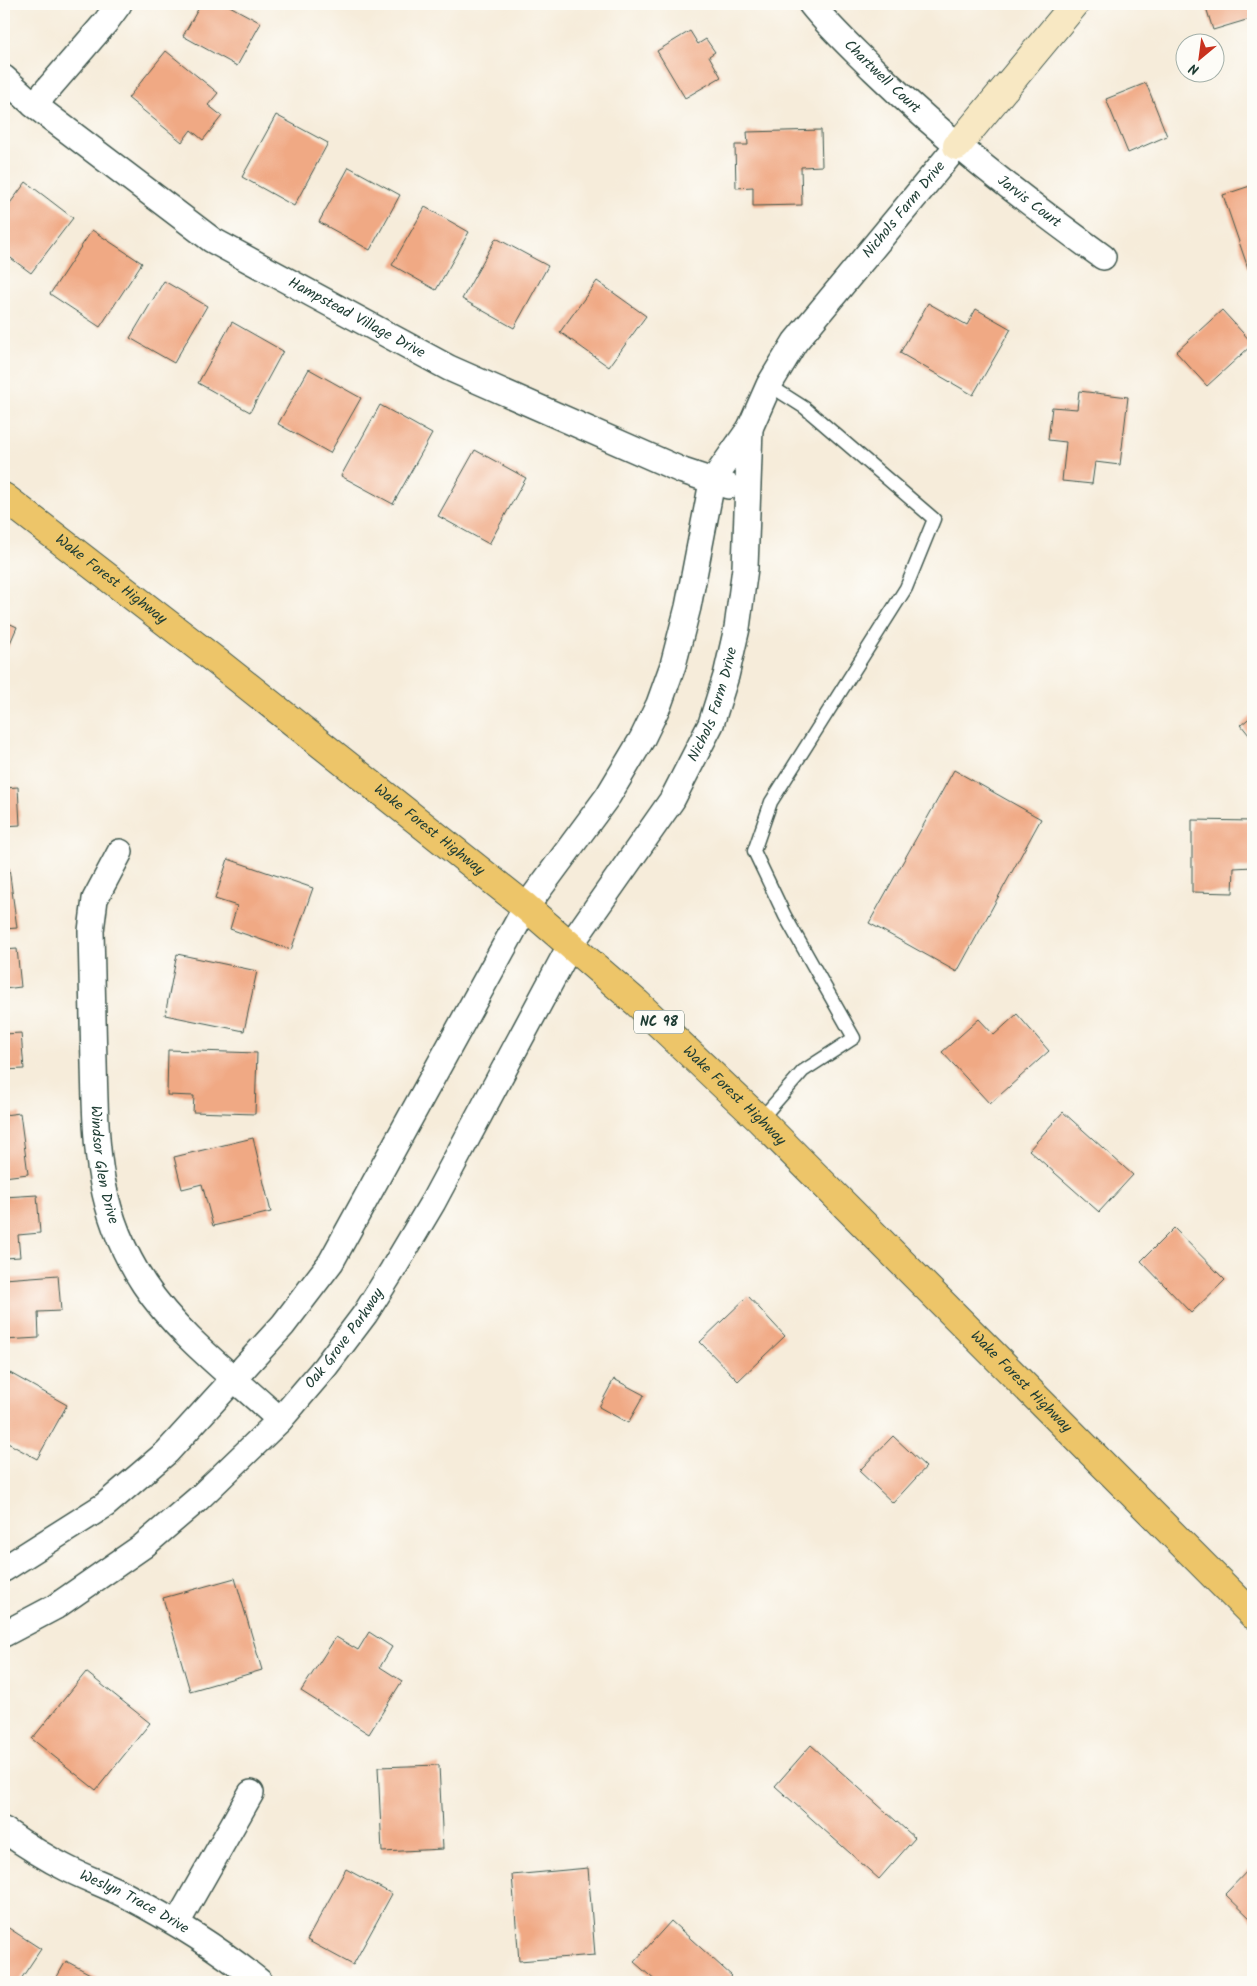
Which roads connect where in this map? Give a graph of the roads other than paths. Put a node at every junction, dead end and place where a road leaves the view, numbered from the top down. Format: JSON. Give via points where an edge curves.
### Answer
{"nodes":[{"id":1,"x":119,"y":4,"type":"edge"},
{"id":2,"x":812,"y":4,"type":"edge"},
{"id":3,"x":1075,"y":4,"type":"edge"},
{"id":4,"x":4,"y":78,"type":"edge"},
{"id":5,"x":34,"y":105,"type":"junction"},
{"id":6,"x":957,"y":146,"type":"junction"},
{"id":7,"x":1103,"y":257,"type":"dead end"},
{"id":8,"x":769,"y":385,"type":"junction"},
{"id":9,"x":750,"y":428,"type":"junction"},
{"id":10,"x":712,"y":482,"type":"junction"},
{"id":11,"x":748,"y":490,"type":"junction"},
{"id":12,"x":4,"y":497,"type":"edge"},
{"id":13,"x":120,"y":852,"type":"dead end"},
{"id":14,"x":526,"y":907,"type":"junction"},
{"id":15,"x":571,"y":944,"type":"junction"},
{"id":16,"x":760,"y":1120,"type":"junction"},
{"id":17,"x":235,"y":1378,"type":"junction"},
{"id":18,"x":280,"y":1420,"type":"junction"},
{"id":19,"x":4,"y":1569,"type":"edge"},
{"id":20,"x":1253,"y":1615,"type":"edge"},
{"id":21,"x":4,"y":1634,"type":"edge"},
{"id":22,"x":251,"y":1793,"type":"dead end"},
{"id":23,"x":4,"y":1830,"type":"edge"},
{"id":24,"x":177,"y":1923,"type":"junction"},
{"id":25,"x":260,"y":1982,"type":"edge"}],
"edges":[{"from":1,"to":5,"type":"street"},
{"from":2,"to":6,"type":"street","name":"Chartwell Court","via":[[896,92]]},
{"from":3,"to":6,"type":"street","name":"Nichols Farm Drive"},
{"from":4,"to":5,"type":"street","name":"Hampstead Village Drive"},
{"from":5,"to":10,"type":"street","name":"Hampstead Village Drive","via":[[212,240],[449,368]]},
{"from":6,"to":7,"type":"street","name":"Jarvis Court"},
{"from":6,"to":8,"type":"street","name":"Nichols Farm Drive","via":[[795,342]]},
{"from":8,"to":9,"type":"street","name":"Nichols Farm Drive"},
{"from":8,"to":16,"type":"lane","via":[[805,408],[934,518],[906,588],[772,802],[754,851],[854,1038],[803,1072]]},
{"from":9,"to":10,"type":"street","name":"Nichols Farm Drive"},
{"from":9,"to":11,"type":"street","name":"Nichols Farm Drive"},
{"from":10,"to":11,"type":"street","name":"Hampstead Village Drive"},
{"from":10,"to":14,"type":"street","name":"Nichols Farm Drive","via":[[688,607],[660,704],[608,796]]},
{"from":11,"to":15,"type":"street","name":"Nichols Farm Drive","via":[[746,568],[737,628],[711,724],[672,800]]},
{"from":12,"to":14,"type":"highway","name":"Wake Forest Highway","number":"NC 98"},
{"from":13,"to":17,"type":"street","name":"Windsor Glen Drive","via":[[95,899],[90,931],[97,1150],[106,1200],[122,1244],[144,1284],[177,1326]]},
{"from":14,"to":15,"type":"highway","name":"Wake Forest Highway","number":"NC 98"},
{"from":14,"to":17,"type":"street","via":[[331,1262],[283,1325]]},
{"from":15,"to":16,"type":"highway","name":"Wake Forest Highway","number":"NC 98","via":[[637,1002]]},
{"from":15,"to":18,"type":"street","name":"Oak Grove Parkway","via":[[392,1271],[336,1352]]},
{"from":16,"to":20,"type":"highway","name":"Wake Forest Highway","number":"NC 98"},
{"from":17,"to":18,"type":"street","name":"Windsor Glen Drive"},
{"from":17,"to":19,"type":"street","via":[[167,1452],[105,1505]]},
{"from":18,"to":21,"type":"street","name":"Oak Grove Parkway","via":[[198,1499],[143,1546],[55,1607]]},
{"from":22,"to":24,"type":"street"},
{"from":23,"to":24,"type":"street","name":"Weslyn Trace Drive","via":[[66,1868]]},
{"from":24,"to":25,"type":"street","name":"Weslyn Trace Drive"}]}
